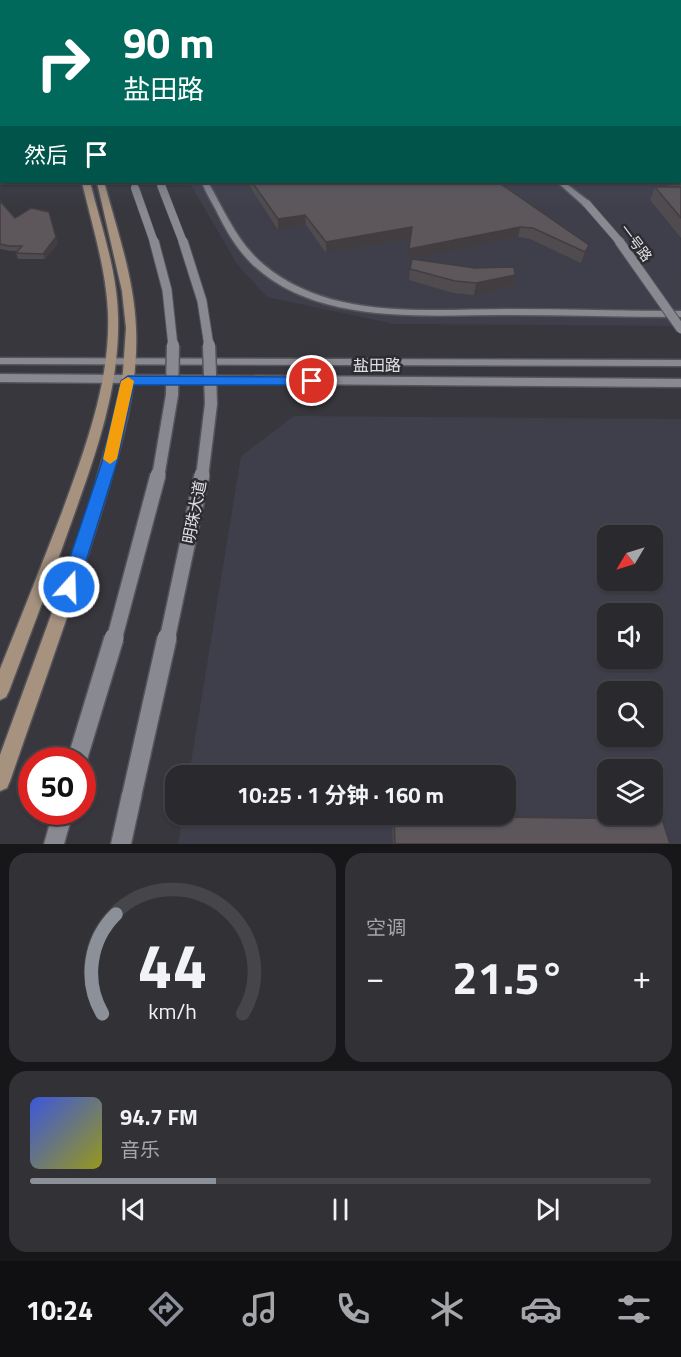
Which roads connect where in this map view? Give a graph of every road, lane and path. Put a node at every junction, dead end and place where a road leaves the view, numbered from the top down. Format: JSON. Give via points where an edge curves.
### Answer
{"nodes":[{"id":1,"x":86,"y":183,"type":"edge"},
{"id":2,"x":100,"y":183,"type":"edge"},
{"id":3,"x":160,"y":183,"type":"edge"},
{"id":4,"x":206,"y":183,"type":"edge"},
{"id":5,"x":561,"y":183,"type":"edge"},
{"id":6,"x":134,"y":185,"type":"edge"},
{"id":7,"x":670,"y":314,"type":"junction"},
{"id":8,"x":681,"y":314,"type":"edge"},
{"id":9,"x":681,"y":329,"type":"edge"},
{"id":10,"x":0,"y":361,"type":"edge"},
{"id":11,"x":110,"y":363,"type":"junction"},
{"id":12,"x":130,"y":363,"type":"junction"},
{"id":13,"x":681,"y":363,"type":"edge"},
{"id":14,"x":0,"y":378,"type":"edge"},
{"id":15,"x":109,"y":380,"type":"junction"},
{"id":16,"x":128,"y":381,"type":"junction"},
{"id":17,"x":681,"y":383,"type":"edge"},
{"id":18,"x":0,"y":691,"type":"edge"},
{"id":19,"x":81,"y":747,"type":"edge"},
{"id":20,"x":0,"y":781,"type":"edge"},
{"id":21,"x":59,"y":825,"type":"edge"},
{"id":22,"x":54,"y":844,"type":"edge"},
{"id":23,"x":121,"y":844,"type":"edge"}],
"edges":[{"from":1,"to":11,"type":"main road","via":[[112,305]]},
{"from":2,"to":12,"type":"main road","via":[[130,302]]},
{"from":3,"to":23,"type":"street","name":"明珠大道","bridge":true,"via":[[203,304],[211,386],[198,501]]},
{"from":4,"to":7,"type":"street","via":[[249,256],[282,282],[330,300],[388,311]]},
{"from":5,"to":7,"type":"street","name":"一号路","bridge":true,"via":[[618,239]]},
{"from":6,"to":19,"type":"street","bridge":true,"via":[[167,286],[173,344],[172,388],[153,499]]},
{"from":7,"to":8,"type":"street"},
{"from":7,"to":9,"type":"street","name":"一号路","bridge":true},
{"from":10,"to":11,"type":"street","name":"盐田路"},
{"from":11,"to":12,"type":"street","name":"盐田路"},
{"from":11,"to":15,"type":"main road"},
{"from":12,"to":13,"type":"street","name":"盐田路"},
{"from":12,"to":16,"type":"main road"},
{"from":14,"to":15,"type":"street","name":"盐田路"},
{"from":15,"to":16,"type":"street","name":"盐田路"},
{"from":15,"to":18,"type":"main road","via":[[65,522]]},
{"from":16,"to":17,"type":"street","name":"盐田路"},
{"from":16,"to":20,"type":"main road","via":[[84,544]]},
{"from":21,"to":22,"type":"street"}]}
